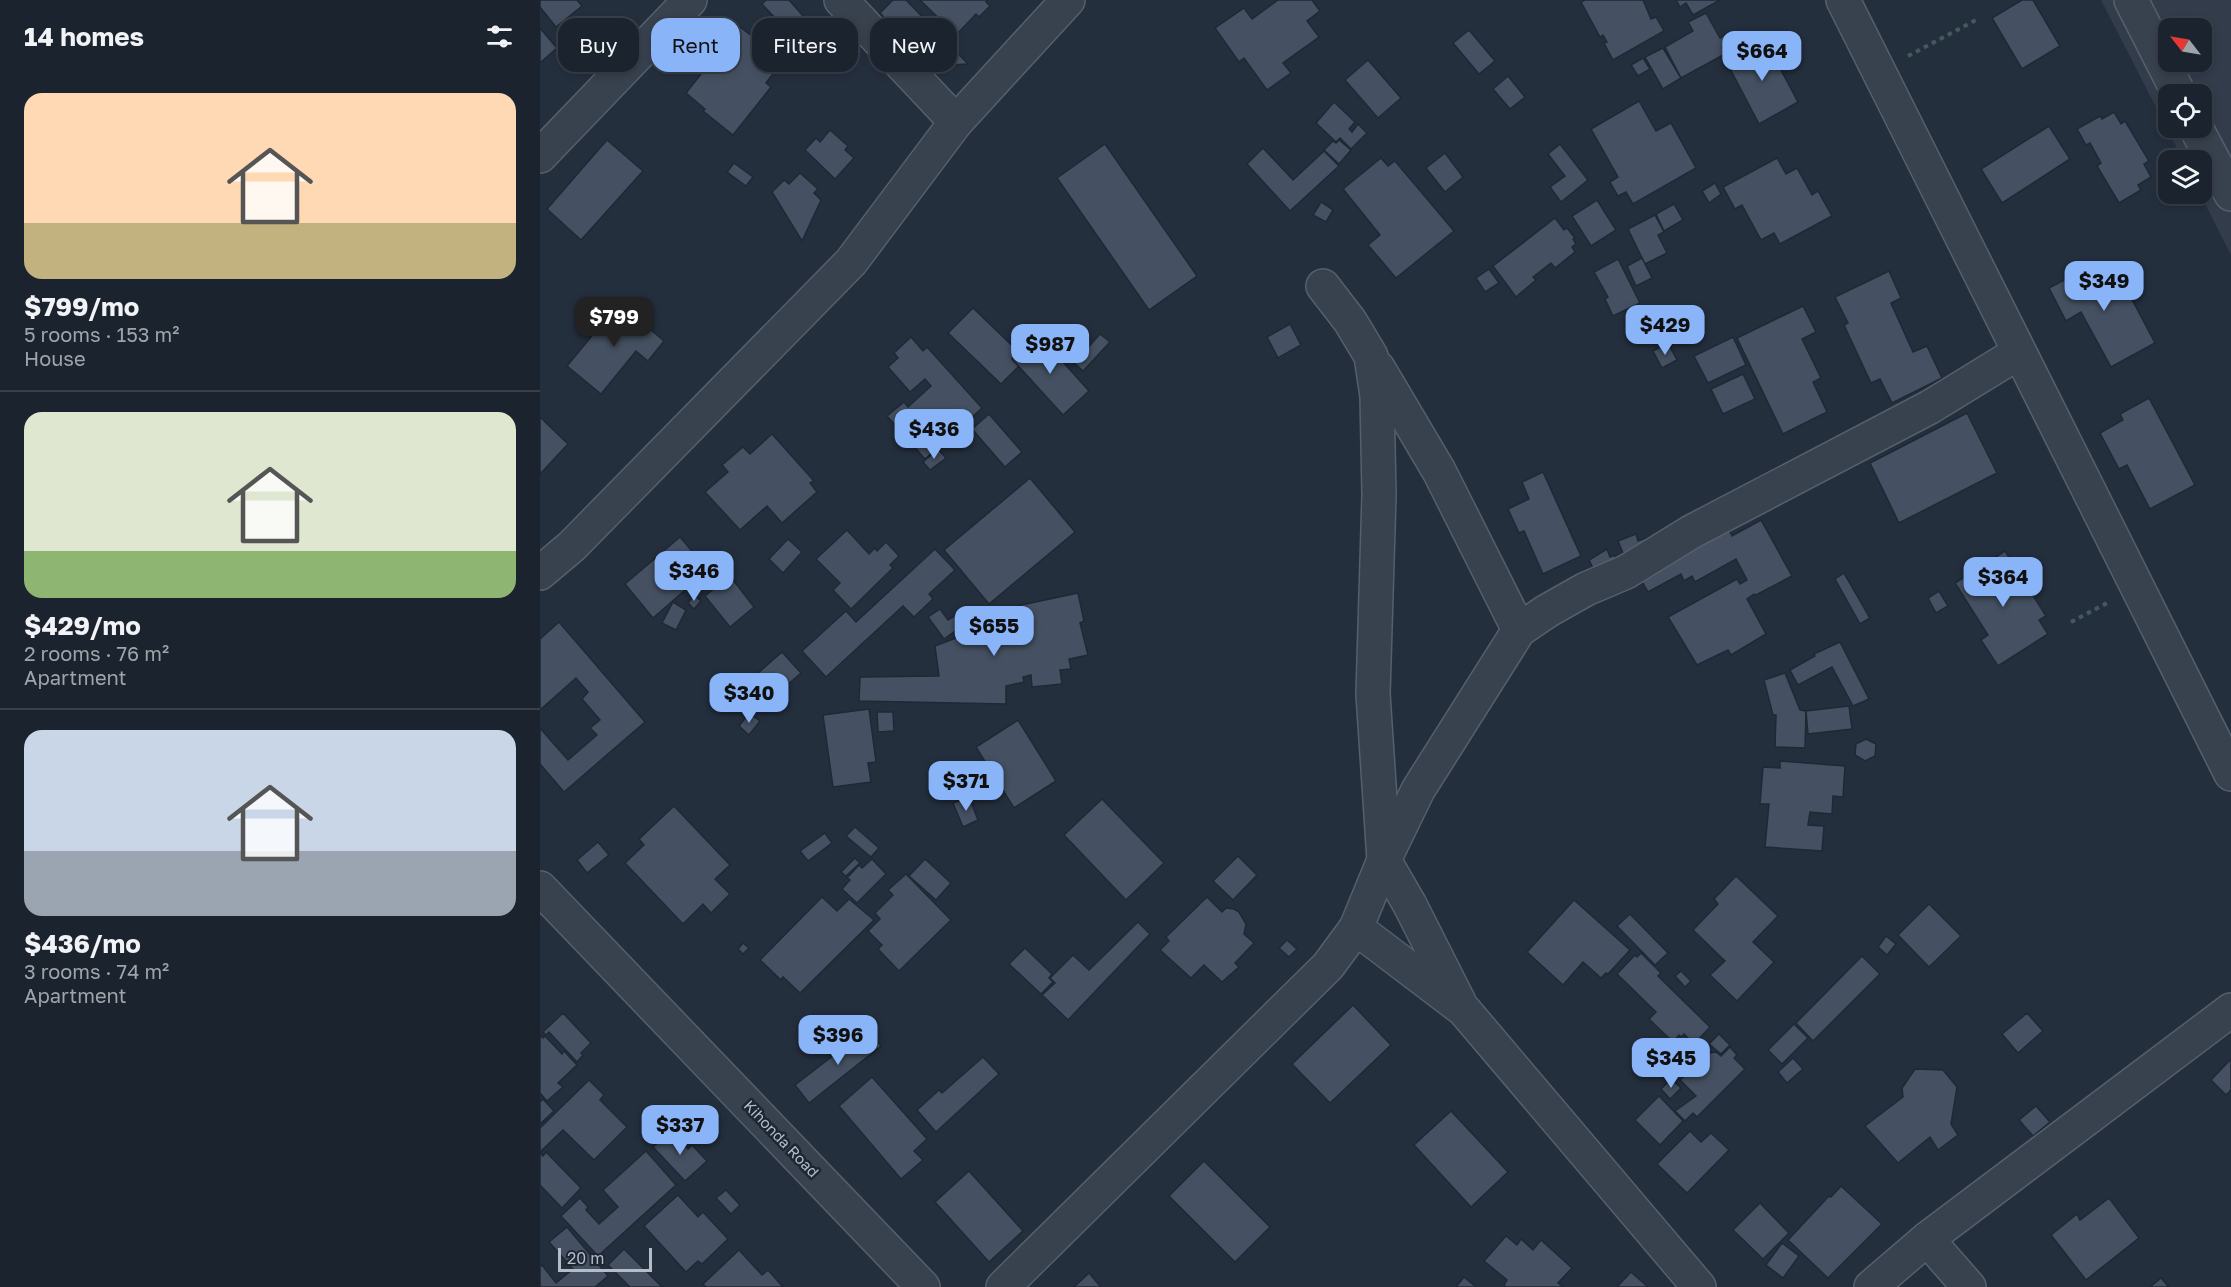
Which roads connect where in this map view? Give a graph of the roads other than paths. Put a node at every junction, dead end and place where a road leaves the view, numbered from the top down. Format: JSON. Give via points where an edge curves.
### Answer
{"nodes":[{"id":1,"x":690,"y":0,"type":"edge"},
{"id":2,"x":841,"y":0,"type":"edge"},
{"id":3,"x":1068,"y":0,"type":"edge"},
{"id":4,"x":1843,"y":0,"type":"edge"},
{"id":5,"x":2131,"y":0,"type":"edge"},
{"id":6,"x":2174,"y":84,"type":"edge"},
{"id":7,"x":956,"y":122,"type":"junction"},
{"id":8,"x":2201,"y":138,"type":"edge"},
{"id":9,"x":540,"y":156,"type":"edge"},
{"id":10,"x":2231,"y":194,"type":"edge"},
{"id":11,"x":1323,"y":286,"type":"dead end"},
{"id":12,"x":2018,"y":353,"type":"junction"},
{"id":13,"x":1371,"y":356,"type":"junction"},
{"id":14,"x":540,"y":573,"type":"edge"},
{"id":15,"x":1519,"y":630,"type":"junction"},
{"id":16,"x":2231,"y":774,"type":"edge"},
{"id":17,"x":1384,"y":860,"type":"junction"},
{"id":18,"x":540,"y":888,"type":"edge"},
{"id":19,"x":1356,"y":928,"type":"junction"},
{"id":20,"x":1464,"y":1010,"type":"junction"},
{"id":21,"x":2231,"y":1010,"type":"edge"},
{"id":22,"x":1927,"y":1239,"type":"junction"},
{"id":23,"x":923,"y":1287,"type":"edge"},
{"id":24,"x":1003,"y":1287,"type":"edge"},
{"id":25,"x":1699,"y":1287,"type":"edge"},
{"id":26,"x":1871,"y":1287,"type":"edge"},
{"id":27,"x":1969,"y":1287,"type":"edge"}],
"edges":[{"from":1,"to":9,"type":"street"},
{"from":2,"to":7,"type":"street"},
{"from":3,"to":7,"type":"street"},
{"from":4,"to":12,"type":"street"},
{"from":5,"to":6,"type":"street"},
{"from":7,"to":14,"type":"street","via":[[851,262],[572,546]]},
{"from":8,"to":10,"type":"street"},
{"from":11,"to":13,"type":"street"},
{"from":12,"to":15,"type":"street","via":[[1930,407],[1691,532]]},
{"from":12,"to":16,"type":"street"},
{"from":13,"to":15,"type":"street","via":[[1439,471]]},
{"from":13,"to":17,"type":"street","via":[[1377,396],[1379,495],[1373,694]]},
{"from":15,"to":17,"type":"street","via":[[1418,790]]},
{"from":17,"to":19,"type":"street"},
{"from":17,"to":20,"type":"street"},
{"from":18,"to":23,"type":"street","name":"Kihonda Road"},
{"from":19,"to":20,"type":"street"},
{"from":19,"to":24,"type":"street","via":[[1328,966]]},
{"from":20,"to":25,"type":"street"},
{"from":21,"to":22,"type":"street"},
{"from":22,"to":26,"type":"street"},
{"from":22,"to":27,"type":"street"}]}
